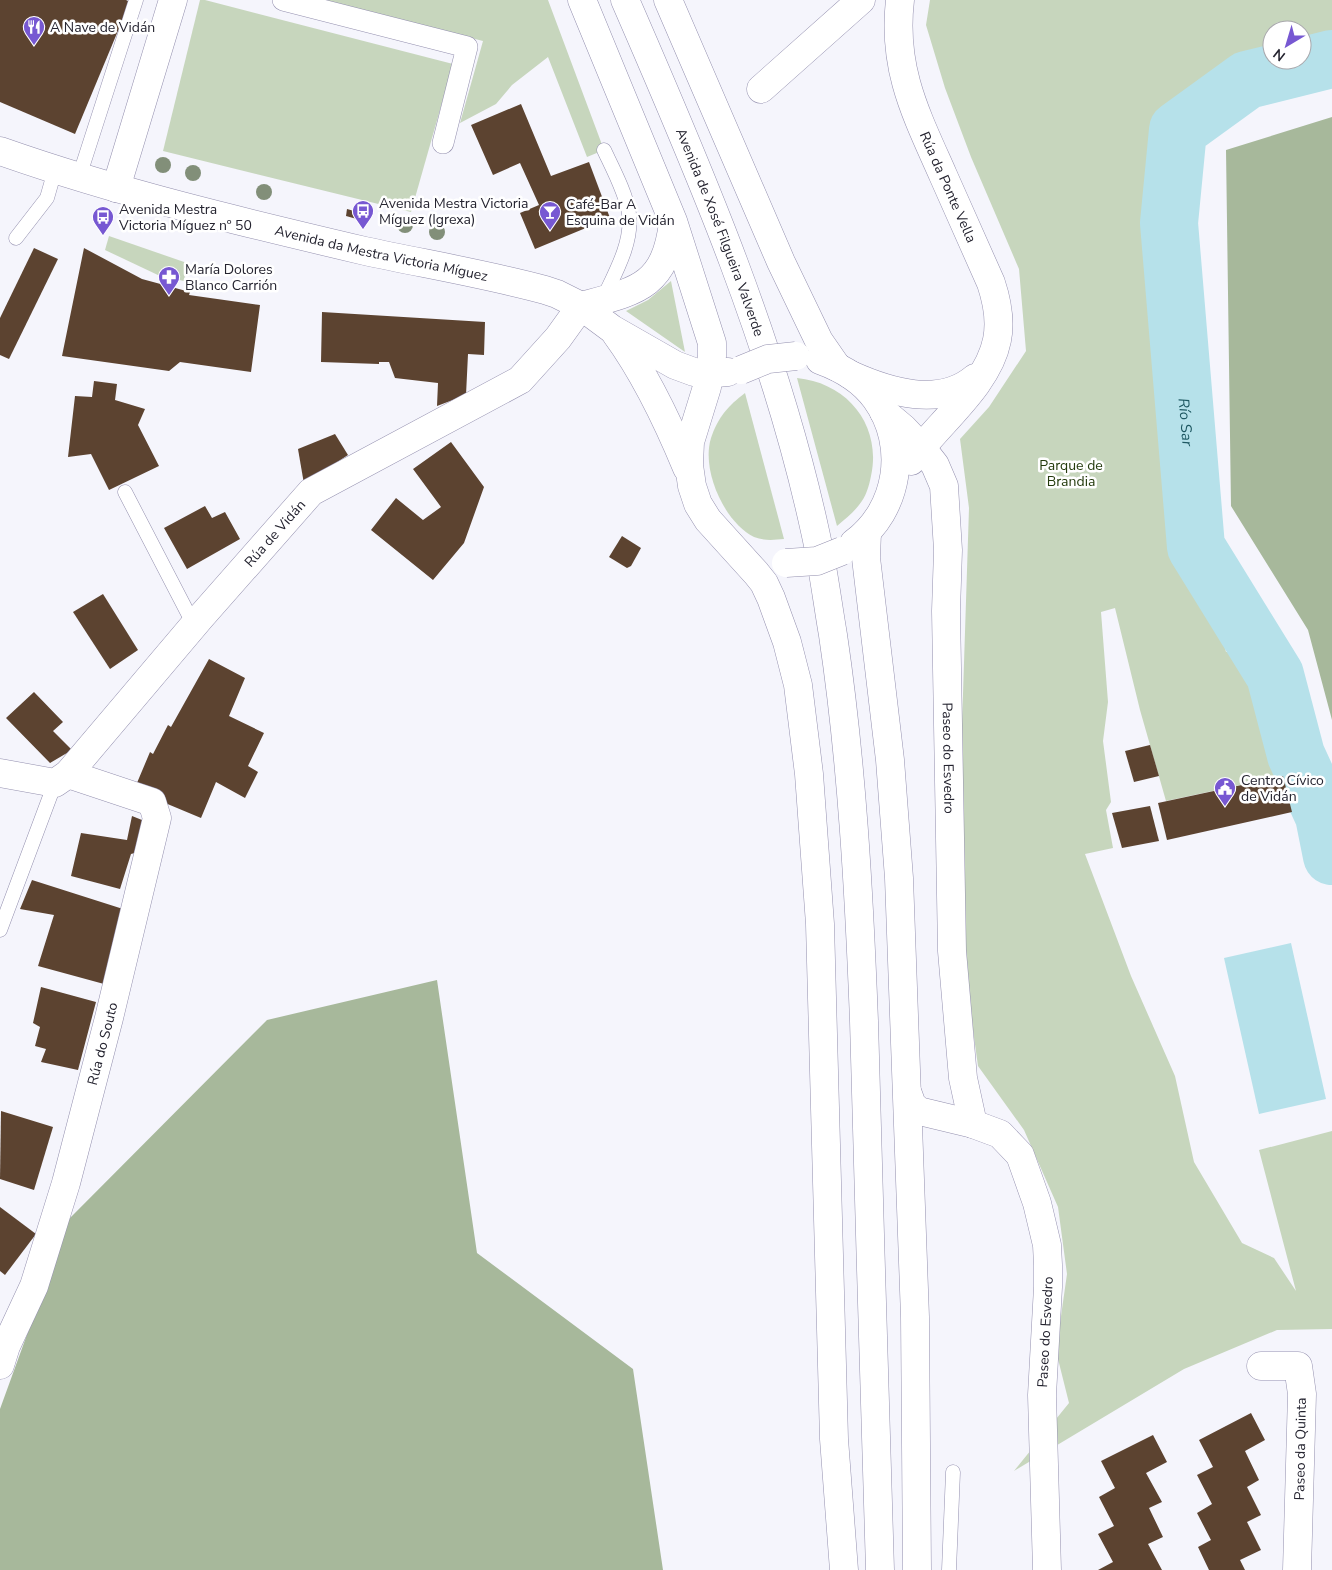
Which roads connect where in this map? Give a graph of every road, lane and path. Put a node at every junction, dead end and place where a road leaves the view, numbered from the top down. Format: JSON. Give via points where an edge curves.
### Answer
{"nodes":[{"id":1,"x":136,"y":0,"type":"edge"},
{"id":2,"x":173,"y":0,"type":"edge"},
{"id":3,"x":283,"y":0,"type":"edge"},
{"id":4,"x":582,"y":0,"type":"edge"},
{"id":5,"x":625,"y":0,"type":"edge"},
{"id":6,"x":668,"y":0,"type":"edge"},
{"id":7,"x":860,"y":0,"type":"edge"},
{"id":8,"x":900,"y":0,"type":"edge"},
{"id":9,"x":761,"y":89,"type":"dead end"},
{"id":10,"x":443,"y":143,"type":"dead end"},
{"id":11,"x":604,"y":150,"type":"dead end"},
{"id":12,"x":0,"y":151,"type":"edge"},
{"id":13,"x":67,"y":174,"type":"junction"},
{"id":14,"x":116,"y":188,"type":"junction"},
{"id":15,"x":674,"y":221,"type":"junction"},
{"id":16,"x":16,"y":238,"type":"dead end"},
{"id":17,"x":592,"y":304,"type":"junction"},
{"id":18,"x":612,"y":329,"type":"junction"},
{"id":19,"x":741,"y":370,"type":"junction"},
{"id":20,"x":984,"y":370,"type":"junction"},
{"id":21,"x":844,"y":371,"type":"junction"},
{"id":22,"x":710,"y":375,"type":"junction"},
{"id":23,"x":884,"y":412,"type":"junction"},
{"id":24,"x":699,"y":414,"type":"junction"},
{"id":25,"x":921,"y":447,"type":"junction"},
{"id":26,"x":691,"y":480,"type":"junction"},
{"id":27,"x":891,"y":491,"type":"junction"},
{"id":28,"x":125,"y":492,"type":"dead end"},
{"id":29,"x":867,"y":532,"type":"junction"},
{"id":30,"x":725,"y":539,"type":"junction"},
{"id":31,"x":194,"y":625,"type":"junction"},
{"id":32,"x":0,"y":773,"type":"edge"},
{"id":33,"x":62,"y":779,"type":"junction"},
{"id":34,"x":0,"y":930,"type":"edge"},
{"id":35,"x":908,"y":1094,"type":"junction"},
{"id":36,"x":973,"y":1124,"type":"junction"},
{"id":37,"x":0,"y":1365,"type":"edge"},
{"id":38,"x":1261,"y":1366,"type":"dead end"},
{"id":39,"x":953,"y":1472,"type":"dead end"},
{"id":40,"x":844,"y":1570,"type":"edge"},
{"id":41,"x":880,"y":1570,"type":"edge"},
{"id":42,"x":917,"y":1570,"type":"edge"},
{"id":43,"x":950,"y":1570,"type":"edge"},
{"id":44,"x":1047,"y":1570,"type":"edge"},
{"id":45,"x":1297,"y":1570,"type":"edge"}],
"edges":[{"from":1,"to":13,"type":"lane"},
{"from":2,"to":14,"type":"main road"},
{"from":3,"to":10,"type":"street","via":[[467,47]]},
{"from":4,"to":15,"type":"main road"},
{"from":5,"to":41,"type":"main road","name":"Avenida de Xosé Filgueira Valverde","via":[[696,168],[773,372],[815,530],[828,599],[855,834],[868,1140]]},
{"from":6,"to":21,"type":"main road","via":[[781,262],[819,341]]},
{"from":7,"to":9,"type":"main road"},
{"from":8,"to":20,"type":"main road","name":"Rúa da Ponte Vella","via":[[897,24],[899,56],[913,106],[998,303],[997,340]]},
{"from":11,"to":17,"type":"lane","via":[[630,214],[622,256]]},
{"from":12,"to":13,"type":"main road","name":"Avenida da Mestra Victoria Míguez"},
{"from":13,"to":14,"type":"main road","name":"Avenida da Mestra Victoria Míguez"},
{"from":13,"to":16,"type":"lane"},
{"from":14,"to":17,"type":"main road","name":"Avenida da Mestra Victoria Míguez","via":[[191,209],[532,287]]},
{"from":15,"to":17,"type":"main road","via":[[667,253],[654,276],[623,295]]},
{"from":15,"to":22,"type":"main road","via":[[712,343]]},
{"from":17,"to":18,"type":"main road","name":"Avenida da Mestra Victoria Míguez"},
{"from":17,"to":31,"type":"main road","name":"Rúa de Vidán","via":[[520,380],[311,492]]},
{"from":18,"to":22,"type":"main road","name":"Avenida da Mestra Victoria Míguez","via":[[675,365]]},
{"from":18,"to":26,"type":"main road","name":"Avenida da Mestra Victoria Míguez","via":[[665,416]]},
{"from":19,"to":21,"type":"main road","name":"Rúa da Ponte Vella","bridge":true,"via":[[768,359],[796,356],[817,359]]},
{"from":19,"to":22,"type":"main road","name":"Avenida da Mestra Victoria Míguez"},
{"from":19,"to":24,"type":"main road","via":[[716,390]]},
{"from":20,"to":21,"type":"main road","name":"Rúa da Ponte Vella","via":[[967,386],[939,395],[899,392]]},
{"from":20,"to":25,"type":"main road","name":"Rúa da Ponte Vella","via":[[972,391]]},
{"from":21,"to":23,"type":"main road","via":[[875,398]]},
{"from":22,"to":24,"type":"main road"},
{"from":23,"to":25,"type":"main road","name":"Paseo do Esvedro"},
{"from":23,"to":27,"type":"main road","via":[[896,454]]},
{"from":24,"to":26,"type":"main road","via":[[690,442]]},
{"from":25,"to":27,"type":"main road","name":"Rúa da Ponte Vella"},
{"from":25,"to":36,"type":"main road","name":"Paseo do Esvedro","via":[[935,465],[944,486],[948,550],[946,610],[952,951],[963,1078]]},
{"from":26,"to":30,"type":"main road","via":[[701,509]]},
{"from":27,"to":29,"type":"main road","via":[[884,509]]},
{"from":28,"to":31,"type":"lane"},
{"from":29,"to":30,"type":"main road","bridge":true,"via":[[842,551],[817,561],[786,563],[758,558]]},
{"from":29,"to":35,"type":"main road","via":[[899,878]]},
{"from":30,"to":40,"type":"main road","via":[[764,584],[771,598],[793,664],[803,723],[819,916],[834,1439]]},
{"from":31,"to":33,"type":"main road","name":"Rúa de Vidán"},
{"from":32,"to":33,"type":"main road"},
{"from":33,"to":34,"type":"lane"},
{"from":33,"to":37,"type":"main road","name":"Rúa do Souto","via":[[152,802],[157,818],[66,1183],[34,1286]]},
{"from":35,"to":36,"type":"main road","name":"Paseo do Esvedro","via":[[912,1105],[920,1111]]},
{"from":35,"to":42,"type":"main road","via":[[915,1318]]},
{"from":36,"to":44,"type":"main road","name":"Paseo do Esvedro","via":[[1000,1134],[1020,1155],[1047,1245],[1042,1395]]},
{"from":38,"to":45,"type":"main road","name":"Paseo da Quinta","via":[[1298,1366],[1302,1394]]},
{"from":39,"to":43,"type":"lane"}]}
